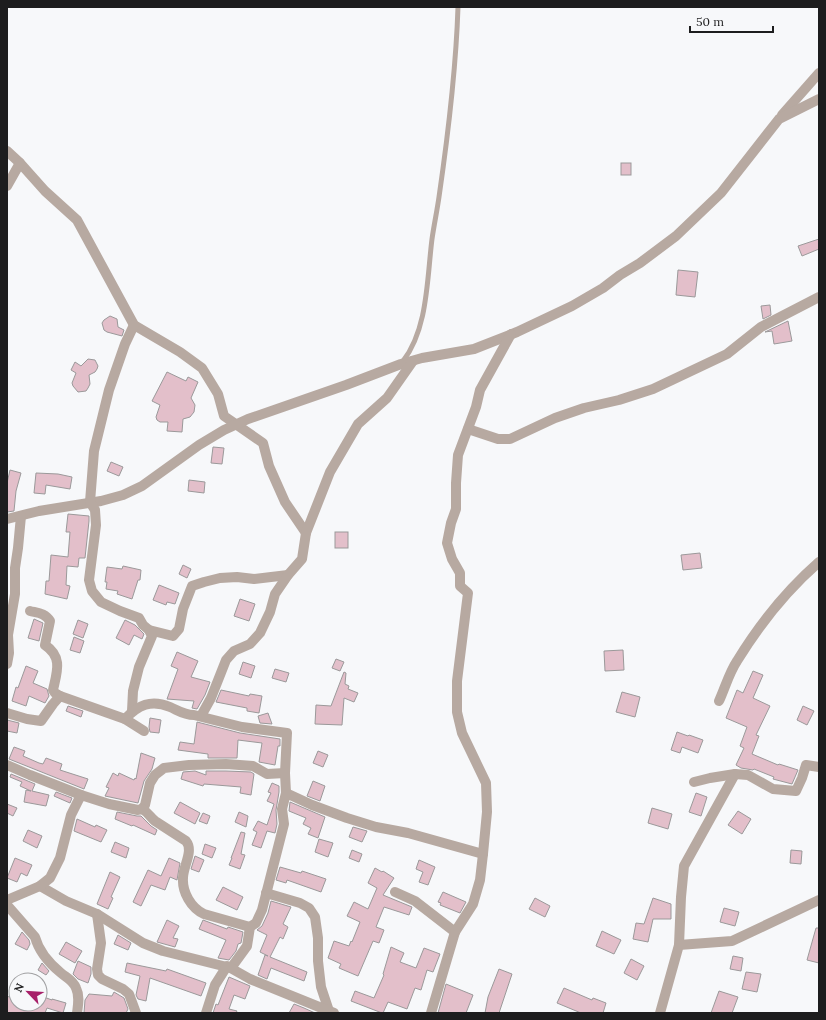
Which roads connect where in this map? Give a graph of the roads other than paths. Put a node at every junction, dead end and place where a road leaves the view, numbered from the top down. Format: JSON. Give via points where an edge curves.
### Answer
{"nodes":[{"id":1,"x":458,"y":7,"type":"edge"},
{"id":2,"x":819,"y":73,"type":"edge"},
{"id":3,"x":819,"y":99,"type":"edge"},
{"id":4,"x":779,"y":119,"type":"junction"},
{"id":5,"x":7,"y":152,"type":"edge"},
{"id":6,"x":20,"y":163,"type":"junction"},
{"id":7,"x":7,"y":186,"type":"edge"},
{"id":8,"x":819,"y":297,"type":"edge"},
{"id":9,"x":134,"y":325,"type":"junction"},
{"id":10,"x":512,"y":334,"type":"junction"},
{"id":11,"x":413,"y":361,"type":"junction"},
{"id":12,"x":401,"y":364,"type":"junction"},
{"id":13,"x":236,"y":425,"type":"junction"},
{"id":14,"x":468,"y":429,"type":"junction"},
{"id":15,"x":90,"y":502,"type":"junction"},
{"id":16,"x":21,"y":516,"type":"junction"},
{"id":17,"x":7,"y":519,"type":"edge"},
{"id":18,"x":306,"y":533,"type":"junction"},
{"id":19,"x":819,"y":562,"type":"edge"},
{"id":20,"x":288,"y":575,"type":"junction"},
{"id":21,"x":30,"y":611,"type":"dead end"},
{"id":22,"x":149,"y":630,"type":"junction"},
{"id":23,"x":7,"y":664,"type":"edge"},
{"id":24,"x":60,"y":696,"type":"junction"},
{"id":25,"x":719,"y":701,"type":"dead end"},
{"id":26,"x":8,"y":710,"type":"edge"},
{"id":27,"x":132,"y":711,"type":"junction"},
{"id":28,"x":201,"y":716,"type":"junction"},
{"id":29,"x":125,"y":719,"type":"junction"},
{"id":30,"x":144,"y":731,"type":"dead end"},
{"id":31,"x":7,"y":765,"type":"edge"},
{"id":32,"x":819,"y":767,"type":"edge"},
{"id":33,"x":285,"y":773,"type":"junction"},
{"id":34,"x":735,"y":774,"type":"junction"},
{"id":35,"x":694,"y":782,"type":"dead end"},
{"id":36,"x":286,"y":792,"type":"junction"},
{"id":37,"x":81,"y":795,"type":"junction"},
{"id":38,"x":142,"y":809,"type":"junction"},
{"id":39,"x":484,"y":854,"type":"junction"},
{"id":40,"x":40,"y":886,"type":"junction"},
{"id":41,"x":395,"y":892,"type":"dead end"},
{"id":42,"x":266,"y":893,"type":"junction"},
{"id":43,"x":7,"y":900,"type":"edge"},
{"id":44,"x":819,"y":900,"type":"edge"},
{"id":45,"x":7,"y":905,"type":"edge"},
{"id":46,"x":97,"y":914,"type":"junction"},
{"id":47,"x":250,"y":927,"type":"junction"},
{"id":48,"x":455,"y":932,"type":"junction"},
{"id":49,"x":680,"y":945,"type":"junction"},
{"id":50,"x":227,"y":966,"type":"junction"},
{"id":51,"x":332,"y":1012,"type":"edge"},
{"id":52,"x":77,"y":1013,"type":"edge"},
{"id":53,"x":136,"y":1013,"type":"edge"},
{"id":54,"x":206,"y":1013,"type":"edge"},
{"id":55,"x":431,"y":1013,"type":"edge"},
{"id":56,"x":660,"y":1013,"type":"edge"}],
"edges":[{"from":1,"to":12,"type":"lane","via":[[449,119],[422,318],[415,342]]},
{"from":2,"to":4,"type":"street"},
{"from":3,"to":4,"type":"street"},
{"from":4,"to":10,"type":"street","via":[[721,193],[657,251],[572,306]]},
{"from":5,"to":6,"type":"street"},
{"from":6,"to":7,"type":"street"},
{"from":6,"to":9,"type":"street","via":[[45,191],[77,220]]},
{"from":8,"to":14,"type":"street","via":[[761,327],[727,354],[653,389],[555,418],[510,439],[498,440]]},
{"from":9,"to":13,"type":"street","via":[[202,368],[218,394],[224,416]]},
{"from":9,"to":15,"type":"street","via":[[109,390],[94,451]]},
{"from":10,"to":11,"type":"street","via":[[474,349]]},
{"from":10,"to":14,"type":"street","via":[[480,390]]},
{"from":11,"to":12,"type":"street"},
{"from":11,"to":18,"type":"street","via":[[387,398],[358,424],[330,472]]},
{"from":12,"to":13,"type":"street"},
{"from":13,"to":15,"type":"street","via":[[198,446],[142,486],[124,495]]},
{"from":13,"to":18,"type":"street","via":[[263,443],[269,466],[285,502]]},
{"from":14,"to":39,"type":"street","via":[[458,455],[456,510],[447,543],[460,573],[460,586],[468,593],[457,681],[457,712],[462,733],[486,783]]},
{"from":15,"to":16,"type":"street"},
{"from":15,"to":22,"type":"street","via":[[95,510],[96,525],[89,580],[92,591],[101,602],[139,618]]},
{"from":16,"to":17,"type":"street"},
{"from":16,"to":23,"type":"street"},
{"from":18,"to":20,"type":"street","via":[[302,559]]},
{"from":19,"to":25,"type":"street","via":[[772,612],[736,662]]},
{"from":20,"to":22,"type":"street","via":[[254,579],[220,578],[192,586],[179,629],[173,636]]},
{"from":20,"to":28,"type":"street","via":[[275,594],[260,634],[250,644],[234,651],[226,660]]},
{"from":21,"to":24,"type":"street","via":[[41,613],[50,621],[45,645],[56,656],[58,663],[53,690]]},
{"from":22,"to":27,"type":"street","via":[[152,636],[139,667],[133,691]]},
{"from":24,"to":26,"type":"street","via":[[41,721],[27,719]]},
{"from":24,"to":29,"type":"street"},
{"from":27,"to":28,"type":"street","via":[[141,705],[159,705],[187,715]]},
{"from":27,"to":29,"type":"street"},
{"from":28,"to":33,"type":"street","via":[[242,728],[287,733]]},
{"from":29,"to":30,"type":"street"},
{"from":31,"to":37,"type":"street"},
{"from":32,"to":34,"type":"street","via":[[806,766],[796,790],[773,789],[748,776]]},
{"from":33,"to":36,"type":"street"},
{"from":33,"to":38,"type":"street","via":[[267,774],[253,766],[226,764],[164,768],[150,783]]},
{"from":34,"to":35,"type":"street"},
{"from":34,"to":49,"type":"street","via":[[684,866]]},
{"from":36,"to":39,"type":"street","via":[[347,818]]},
{"from":36,"to":42,"type":"street","via":[[282,809],[284,824]]},
{"from":37,"to":38,"type":"street","via":[[109,804]]},
{"from":37,"to":40,"type":"street","via":[[71,815],[60,858],[50,878]]},
{"from":38,"to":47,"type":"street","via":[[189,845],[182,879],[189,903],[196,911]]},
{"from":39,"to":48,"type":"street","via":[[473,904]]},
{"from":40,"to":43,"type":"street"},
{"from":40,"to":46,"type":"street"},
{"from":41,"to":48,"type":"street","via":[[415,901]]},
{"from":42,"to":47,"type":"street","via":[[256,923]]},
{"from":42,"to":51,"type":"street","via":[[300,903],[309,908],[315,917],[321,987]]},
{"from":44,"to":49,"type":"street","via":[[732,941]]},
{"from":45,"to":52,"type":"street","via":[[35,937],[43,954],[72,980],[78,993]]},
{"from":46,"to":50,"type":"street","via":[[143,943],[163,951]]},
{"from":46,"to":53,"type":"street","via":[[101,943],[98,975],[129,994]]},
{"from":47,"to":50,"type":"street","via":[[247,946],[232,968]]},
{"from":48,"to":55,"type":"street"},
{"from":49,"to":56,"type":"street"},
{"from":50,"to":51,"type":"street","via":[[256,982]]},
{"from":50,"to":54,"type":"street","via":[[215,985]]}]}
